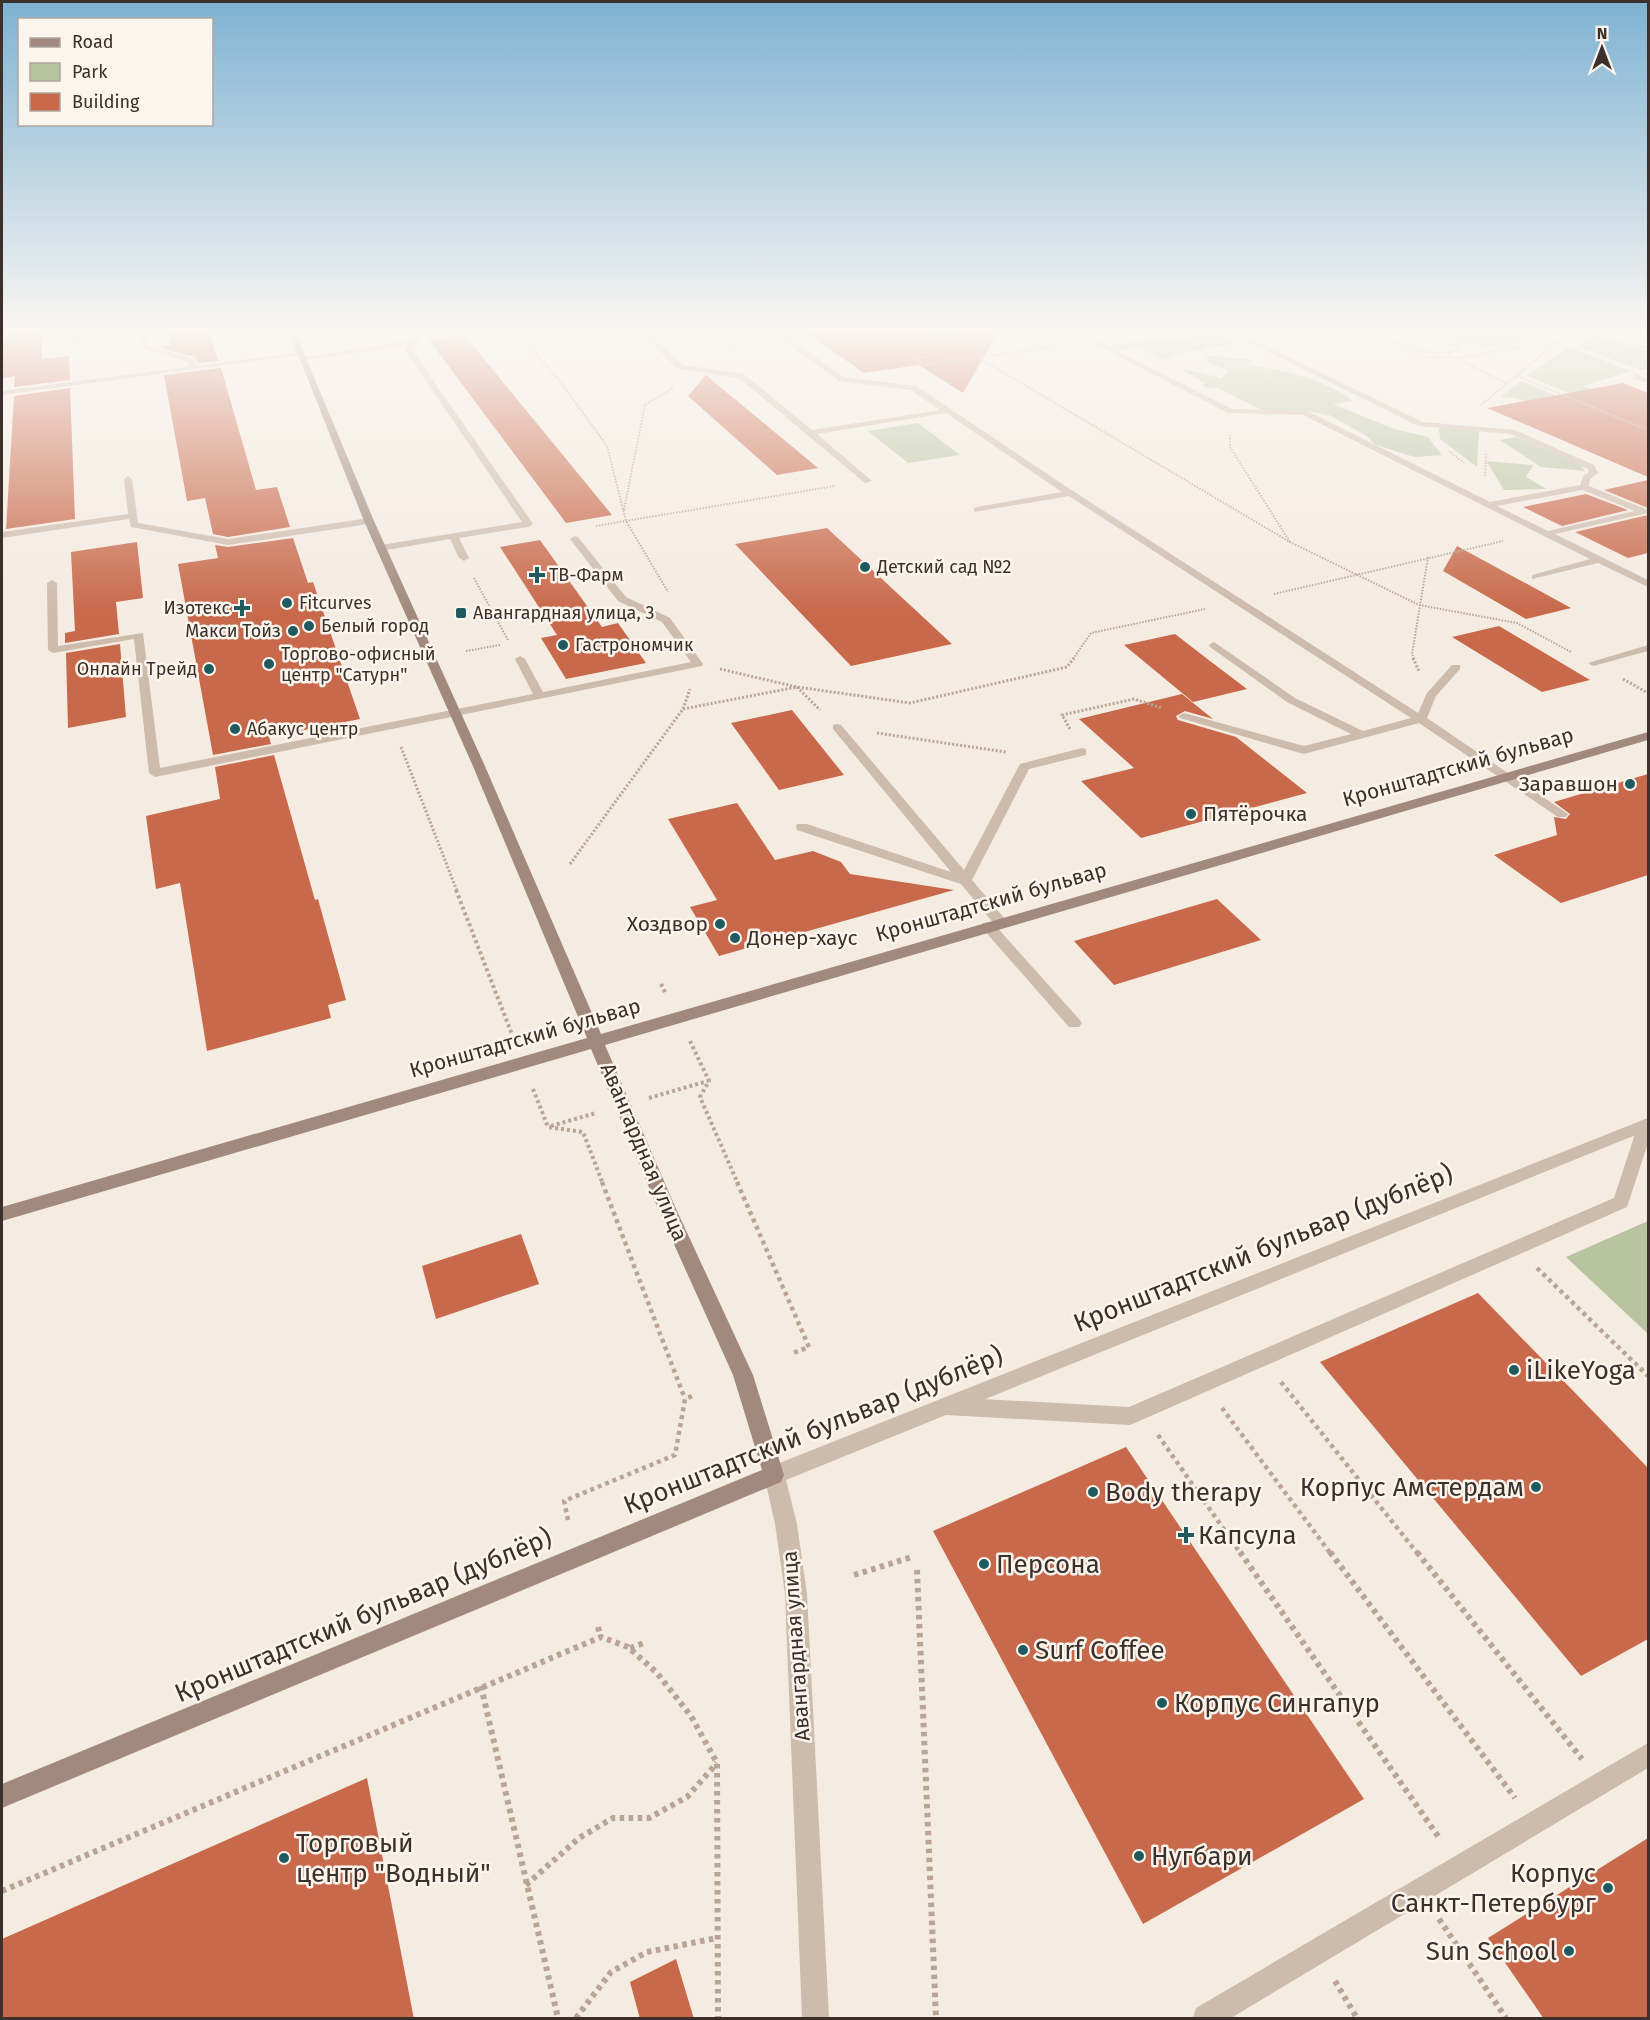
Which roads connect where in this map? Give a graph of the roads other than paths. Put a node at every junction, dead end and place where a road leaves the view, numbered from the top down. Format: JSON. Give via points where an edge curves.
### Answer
{"nodes":[{"id":1,"x":329,"y":423,"type":"edge"},
{"id":2,"x":459,"y":423,"type":"edge"},
{"id":3,"x":798,"y":423,"type":"edge"},
{"id":4,"x":871,"y":423,"type":"edge"},
{"id":5,"x":965,"y":423,"type":"edge"},
{"id":6,"x":1324,"y":423,"type":"edge"},
{"id":7,"x":1419,"y":423,"type":"edge"},
{"id":8,"x":810,"y":433,"type":"junction"},
{"id":9,"x":128,"y":479,"type":"dead end"},
{"id":10,"x":868,"y":481,"type":"road end"},
{"id":11,"x":1584,"y":487,"type":"junction"},
{"id":12,"x":1070,"y":493,"type":"junction"},
{"id":13,"x":1486,"y":505,"type":"junction"},
{"id":14,"x":977,"y":510,"type":"dead end"},
{"id":15,"x":1645,"y":512,"type":"edge"},
{"id":16,"x":133,"y":516,"type":"junction"},
{"id":17,"x":369,"y":521,"type":"junction"},
{"id":18,"x":1544,"y":533,"type":"junction"},
{"id":19,"x":2,"y":535,"type":"edge"},
{"id":20,"x":453,"y":536,"type":"junction"},
{"id":21,"x":575,"y":539,"type":"dead end"},
{"id":22,"x":381,"y":548,"type":"junction"},
{"id":23,"x":464,"y":558,"type":"road end"},
{"id":24,"x":1598,"y":560,"type":"junction"},
{"id":25,"x":1535,"y":577,"type":"dead end"},
{"id":26,"x":51,"y":583,"type":"dead end"},
{"id":27,"x":1648,"y":584,"type":"edge"},
{"id":28,"x":1214,"y":645,"type":"dead end"},
{"id":29,"x":1648,"y":648,"type":"edge"},
{"id":30,"x":520,"y":659,"type":"dead end"},
{"id":31,"x":1593,"y":663,"type":"road end"},
{"id":32,"x":1456,"y":667,"type":"dead end"},
{"id":33,"x":539,"y":695,"type":"junction"},
{"id":34,"x":455,"y":712,"type":"junction"},
{"id":35,"x":1184,"y":716,"type":"road end"},
{"id":36,"x":1421,"y":719,"type":"junction"},
{"id":37,"x":837,"y":727,"type":"road end"},
{"id":38,"x":1362,"y":735,"type":"junction"},
{"id":39,"x":1648,"y":736,"type":"edge"},
{"id":40,"x":1082,"y":752,"type":"road end"},
{"id":41,"x":1507,"y":777,"type":"junction"},
{"id":42,"x":1562,"y":814,"type":"dead end"},
{"id":43,"x":802,"y":827,"type":"dead end"},
{"id":44,"x":965,"y":881,"type":"junction"},
{"id":45,"x":994,"y":924,"type":"junction"},
{"id":46,"x":1074,"y":1023,"type":"dead end"},
{"id":47,"x":596,"y":1041,"type":"junction"},
{"id":48,"x":1648,"y":1126,"type":"edge"},
{"id":49,"x":2,"y":1214,"type":"edge"},
{"id":50,"x":946,"y":1406,"type":"junction"},
{"id":51,"x":774,"y":1475,"type":"junction"},
{"id":52,"x":1648,"y":1755,"type":"edge"},
{"id":53,"x":2,"y":1796,"type":"edge"},
{"id":54,"x":815,"y":2019,"type":"edge"},
{"id":55,"x":1206,"y":2019,"type":"edge"}],
"edges":[{"from":1,"to":17,"type":"main road","name":"Авангардная улица"},
{"from":2,"to":20,"type":"street","via":[[528,524]]},
{"from":3,"to":8,"type":"street"},
{"from":4,"to":8,"type":"street"},
{"from":5,"to":12,"type":"street"},
{"from":6,"to":13,"type":"street"},
{"from":7,"to":11,"type":"street","via":[[1512,432],[1591,467],[1594,472],[1586,478]]},
{"from":8,"to":10,"type":"street"},
{"from":9,"to":16,"type":"street"},
{"from":11,"to":13,"type":"street"},
{"from":11,"to":15,"type":"street"},
{"from":12,"to":14,"type":"street"},
{"from":12,"to":36,"type":"street"},
{"from":13,"to":18,"type":"street"},
{"from":15,"to":18,"type":"street"},
{"from":16,"to":17,"type":"street","via":[[134,525],[228,542]]},
{"from":16,"to":19,"type":"street"},
{"from":17,"to":22,"type":"main road","name":"Авангардная улица"},
{"from":18,"to":24,"type":"street"},
{"from":20,"to":22,"type":"street"},
{"from":20,"to":23,"type":"street"},
{"from":21,"to":33,"type":"street","via":[[622,599],[666,620],[698,664]]},
{"from":22,"to":34,"type":"main road","name":"Авангардная улица"},
{"from":24,"to":25,"type":"street"},
{"from":24,"to":27,"type":"street"},
{"from":26,"to":34,"type":"street","via":[[53,650],[139,635],[155,772]]},
{"from":28,"to":38,"type":"street","via":[[1291,700]]},
{"from":29,"to":31,"type":"street"},
{"from":30,"to":33,"type":"street"},
{"from":32,"to":36,"type":"street","via":[[1431,695]]},
{"from":33,"to":34,"type":"street"},
{"from":34,"to":47,"type":"main road","name":"Авангардная улица"},
{"from":35,"to":38,"type":"street","via":[[1304,750]]},
{"from":36,"to":38,"type":"street"},
{"from":36,"to":41,"type":"street"},
{"from":37,"to":44,"type":"street"},
{"from":39,"to":41,"type":"main road","name":"Кронштадтский бульвар"},
{"from":40,"to":44,"type":"street","via":[[1024,767]]},
{"from":41,"to":42,"type":"street"},
{"from":41,"to":45,"type":"main road","name":"Кронштадтский бульвар"},
{"from":43,"to":44,"type":"street"},
{"from":44,"to":45,"type":"street"},
{"from":45,"to":46,"type":"street"},
{"from":45,"to":47,"type":"main road","name":"Кронштадтский бульвар"},
{"from":47,"to":49,"type":"main road","name":"Кронштадтский бульвар"},
{"from":47,"to":51,"type":"main road","name":"Авангардная улица","via":[[742,1375]]},
{"from":48,"to":50,"type":"street","name":"Кронштадтский бульвар (дублёр)"},
{"from":48,"to":50,"type":"street","via":[[1621,1202],[1130,1416]]},
{"from":50,"to":51,"type":"street","name":"Кронштадтский бульвар (дублёр)"},
{"from":51,"to":53,"type":"main road","name":"Кронштадтский бульвар (дублёр)"},
{"from":51,"to":54,"type":"street","name":"Авангардная улица","via":[[796,1594]]},
{"from":52,"to":55,"type":"street"}]}
